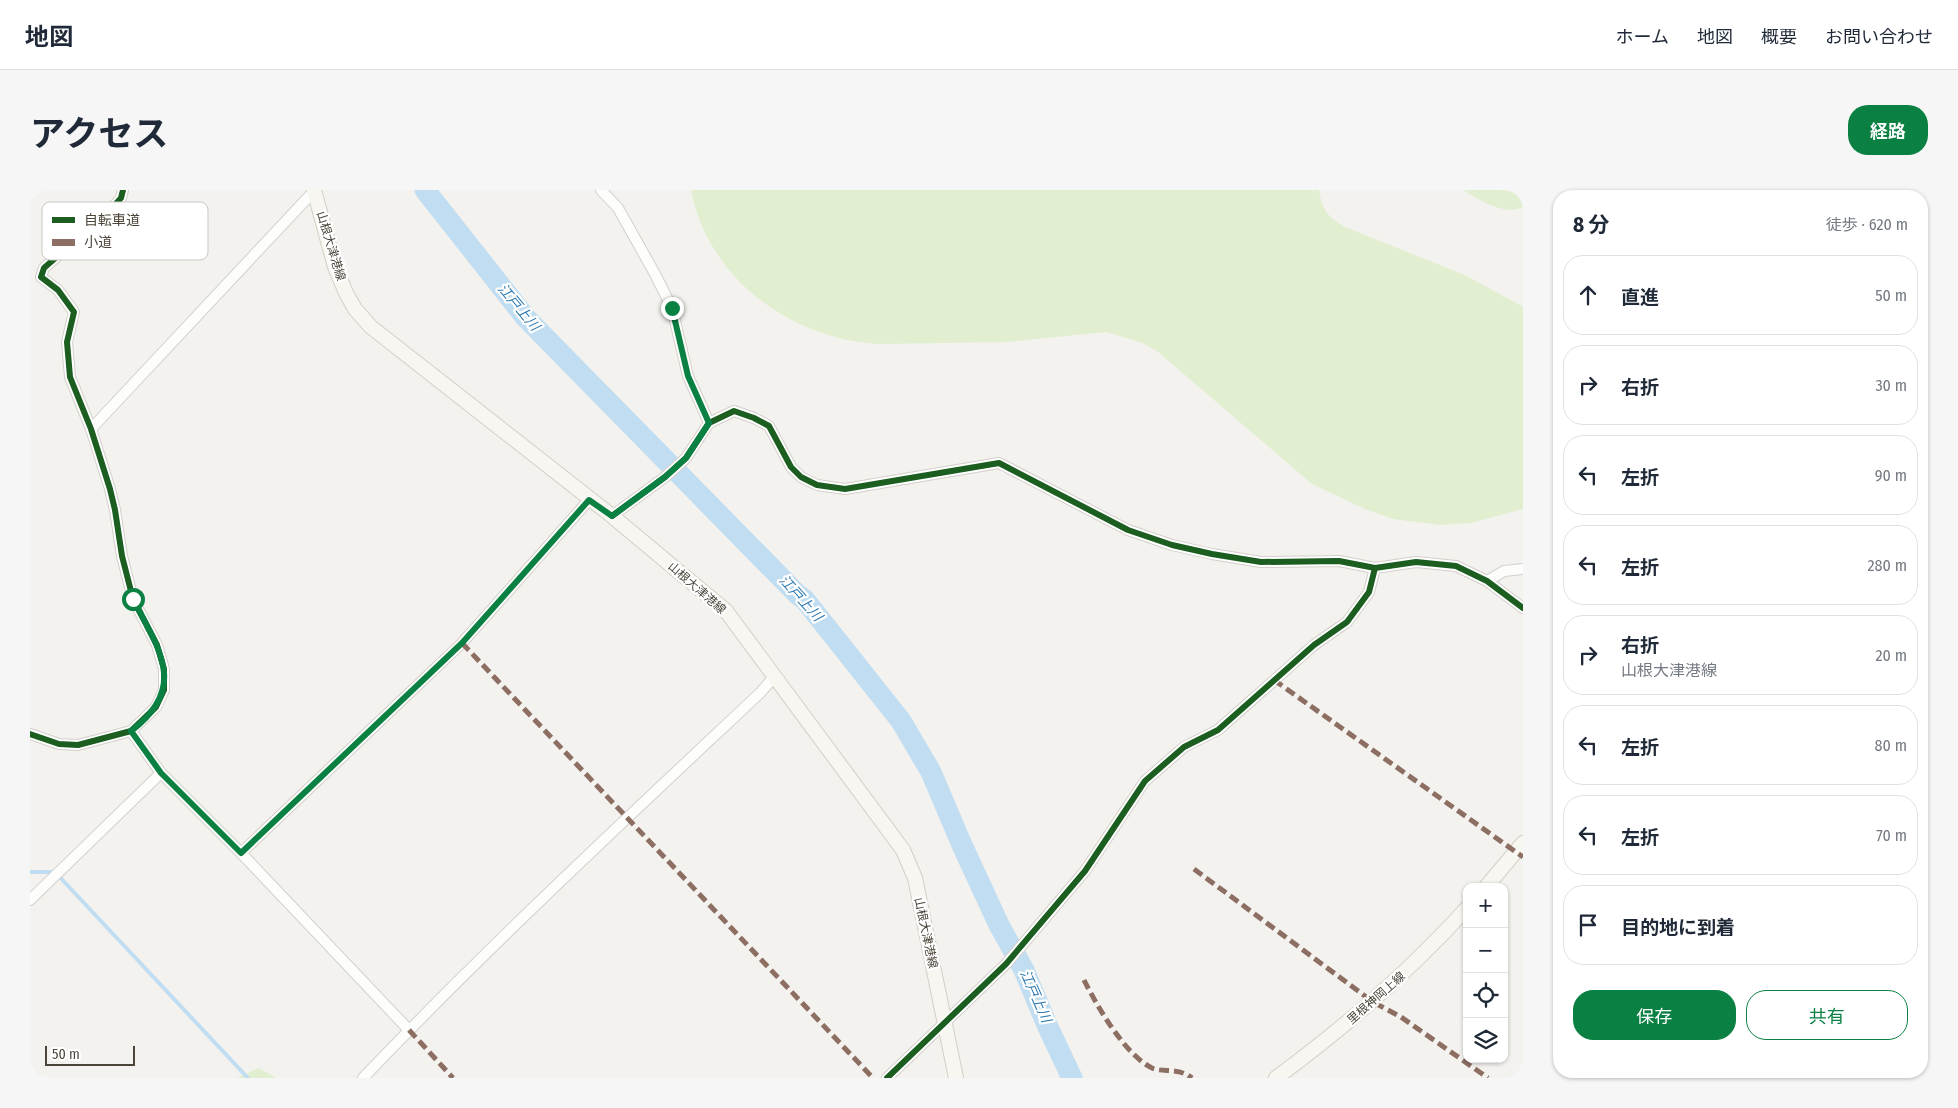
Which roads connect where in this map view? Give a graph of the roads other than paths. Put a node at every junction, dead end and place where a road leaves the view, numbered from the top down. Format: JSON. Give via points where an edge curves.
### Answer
{"nodes":[{"id":1,"x":122,"y":190,"type":"edge"},
{"id":2,"x":314,"y":190,"type":"edge"},
{"id":3,"x":601,"y":190,"type":"edge"},
{"id":4,"x":117,"y":202,"type":"edge"},
{"id":5,"x":53,"y":260,"type":"edge"},
{"id":6,"x":709,"y":423,"type":"junction"},
{"id":7,"x":91,"y":429,"type":"junction"},
{"id":8,"x":589,"y":500,"type":"junction"},
{"id":9,"x":612,"y":516,"type":"junction"},
{"id":10,"x":1376,"y":568,"type":"junction"},
{"id":11,"x":1523,"y":569,"type":"edge"},
{"id":12,"x":1486,"y":581,"type":"junction"},
{"id":13,"x":1523,"y":608,"type":"edge"},
{"id":14,"x":774,"y":676,"type":"junction"},
{"id":15,"x":131,"y":731,"type":"junction"},
{"id":16,"x":30,"y":734,"type":"edge"},
{"id":17,"x":161,"y":773,"type":"junction"},
{"id":18,"x":1523,"y":843,"type":"edge"},
{"id":19,"x":241,"y":853,"type":"junction"},
{"id":20,"x":1489,"y":883,"type":"edge"},
{"id":21,"x":30,"y":900,"type":"edge"},
{"id":22,"x":1463,"y":912,"type":"edge"},
{"id":23,"x":945,"y":1024,"type":"junction"},
{"id":24,"x":408,"y":1030,"type":"junction"},
{"id":25,"x":363,"y":1078,"type":"edge"},
{"id":26,"x":887,"y":1078,"type":"edge"},
{"id":27,"x":956,"y":1078,"type":"edge"},
{"id":28,"x":1276,"y":1078,"type":"edge"}],
"edges":[{"from":1,"to":4,"type":"street"},
{"from":2,"to":7,"type":"street"},
{"from":2,"to":8,"type":"main road","name":"山根大津港線","via":[[335,267],[356,310],[371,327]]},
{"from":3,"to":6,"type":"street","via":[[618,208],[672,308],[688,376]]},
{"from":5,"to":7,"type":"street","via":[[44,268],[41,277],[58,290],[74,312],[67,342],[70,377]]},
{"from":6,"to":9,"type":"street","via":[[686,458]]},
{"from":6,"to":10,"type":"street","via":[[734,411],[769,426],[791,467],[801,477],[817,485],[845,489],[999,463],[1128,530],[1172,545],[1261,562],[1339,561]]},
{"from":7,"to":15,"type":"street","via":[[110,489],[132,595],[157,644],[164,669],[161,698]]},
{"from":8,"to":9,"type":"main road","name":"山根大津港線"},
{"from":8,"to":19,"type":"street","via":[[462,643]]},
{"from":9,"to":14,"type":"main road","name":"山根大津港線","via":[[726,611]]},
{"from":10,"to":12,"type":"street","via":[[1416,562],[1456,566]]},
{"from":10,"to":23,"type":"street","via":[[1369,592],[1347,622],[1314,645],[1218,730],[1184,747],[1145,781],[1085,871],[1006,964]]},
{"from":11,"to":12,"type":"street","via":[[1504,571]]},
{"from":12,"to":13,"type":"street"},
{"from":14,"to":23,"type":"main road","name":"山根大津港線","via":[[903,850],[914,878]]},
{"from":14,"to":24,"type":"street"},
{"from":15,"to":16,"type":"street","via":[[78,745],[60,744]]},
{"from":15,"to":17,"type":"street"},
{"from":17,"to":19,"type":"street"},
{"from":17,"to":21,"type":"street"},
{"from":18,"to":20,"type":"main road"},
{"from":19,"to":24,"type":"street"},
{"from":22,"to":28,"type":"main road","name":"里根神岡上線","via":[[1373,1002]]},
{"from":23,"to":26,"type":"street"},
{"from":23,"to":27,"type":"main road","name":"山根大津港線"},
{"from":24,"to":25,"type":"street"}]}
